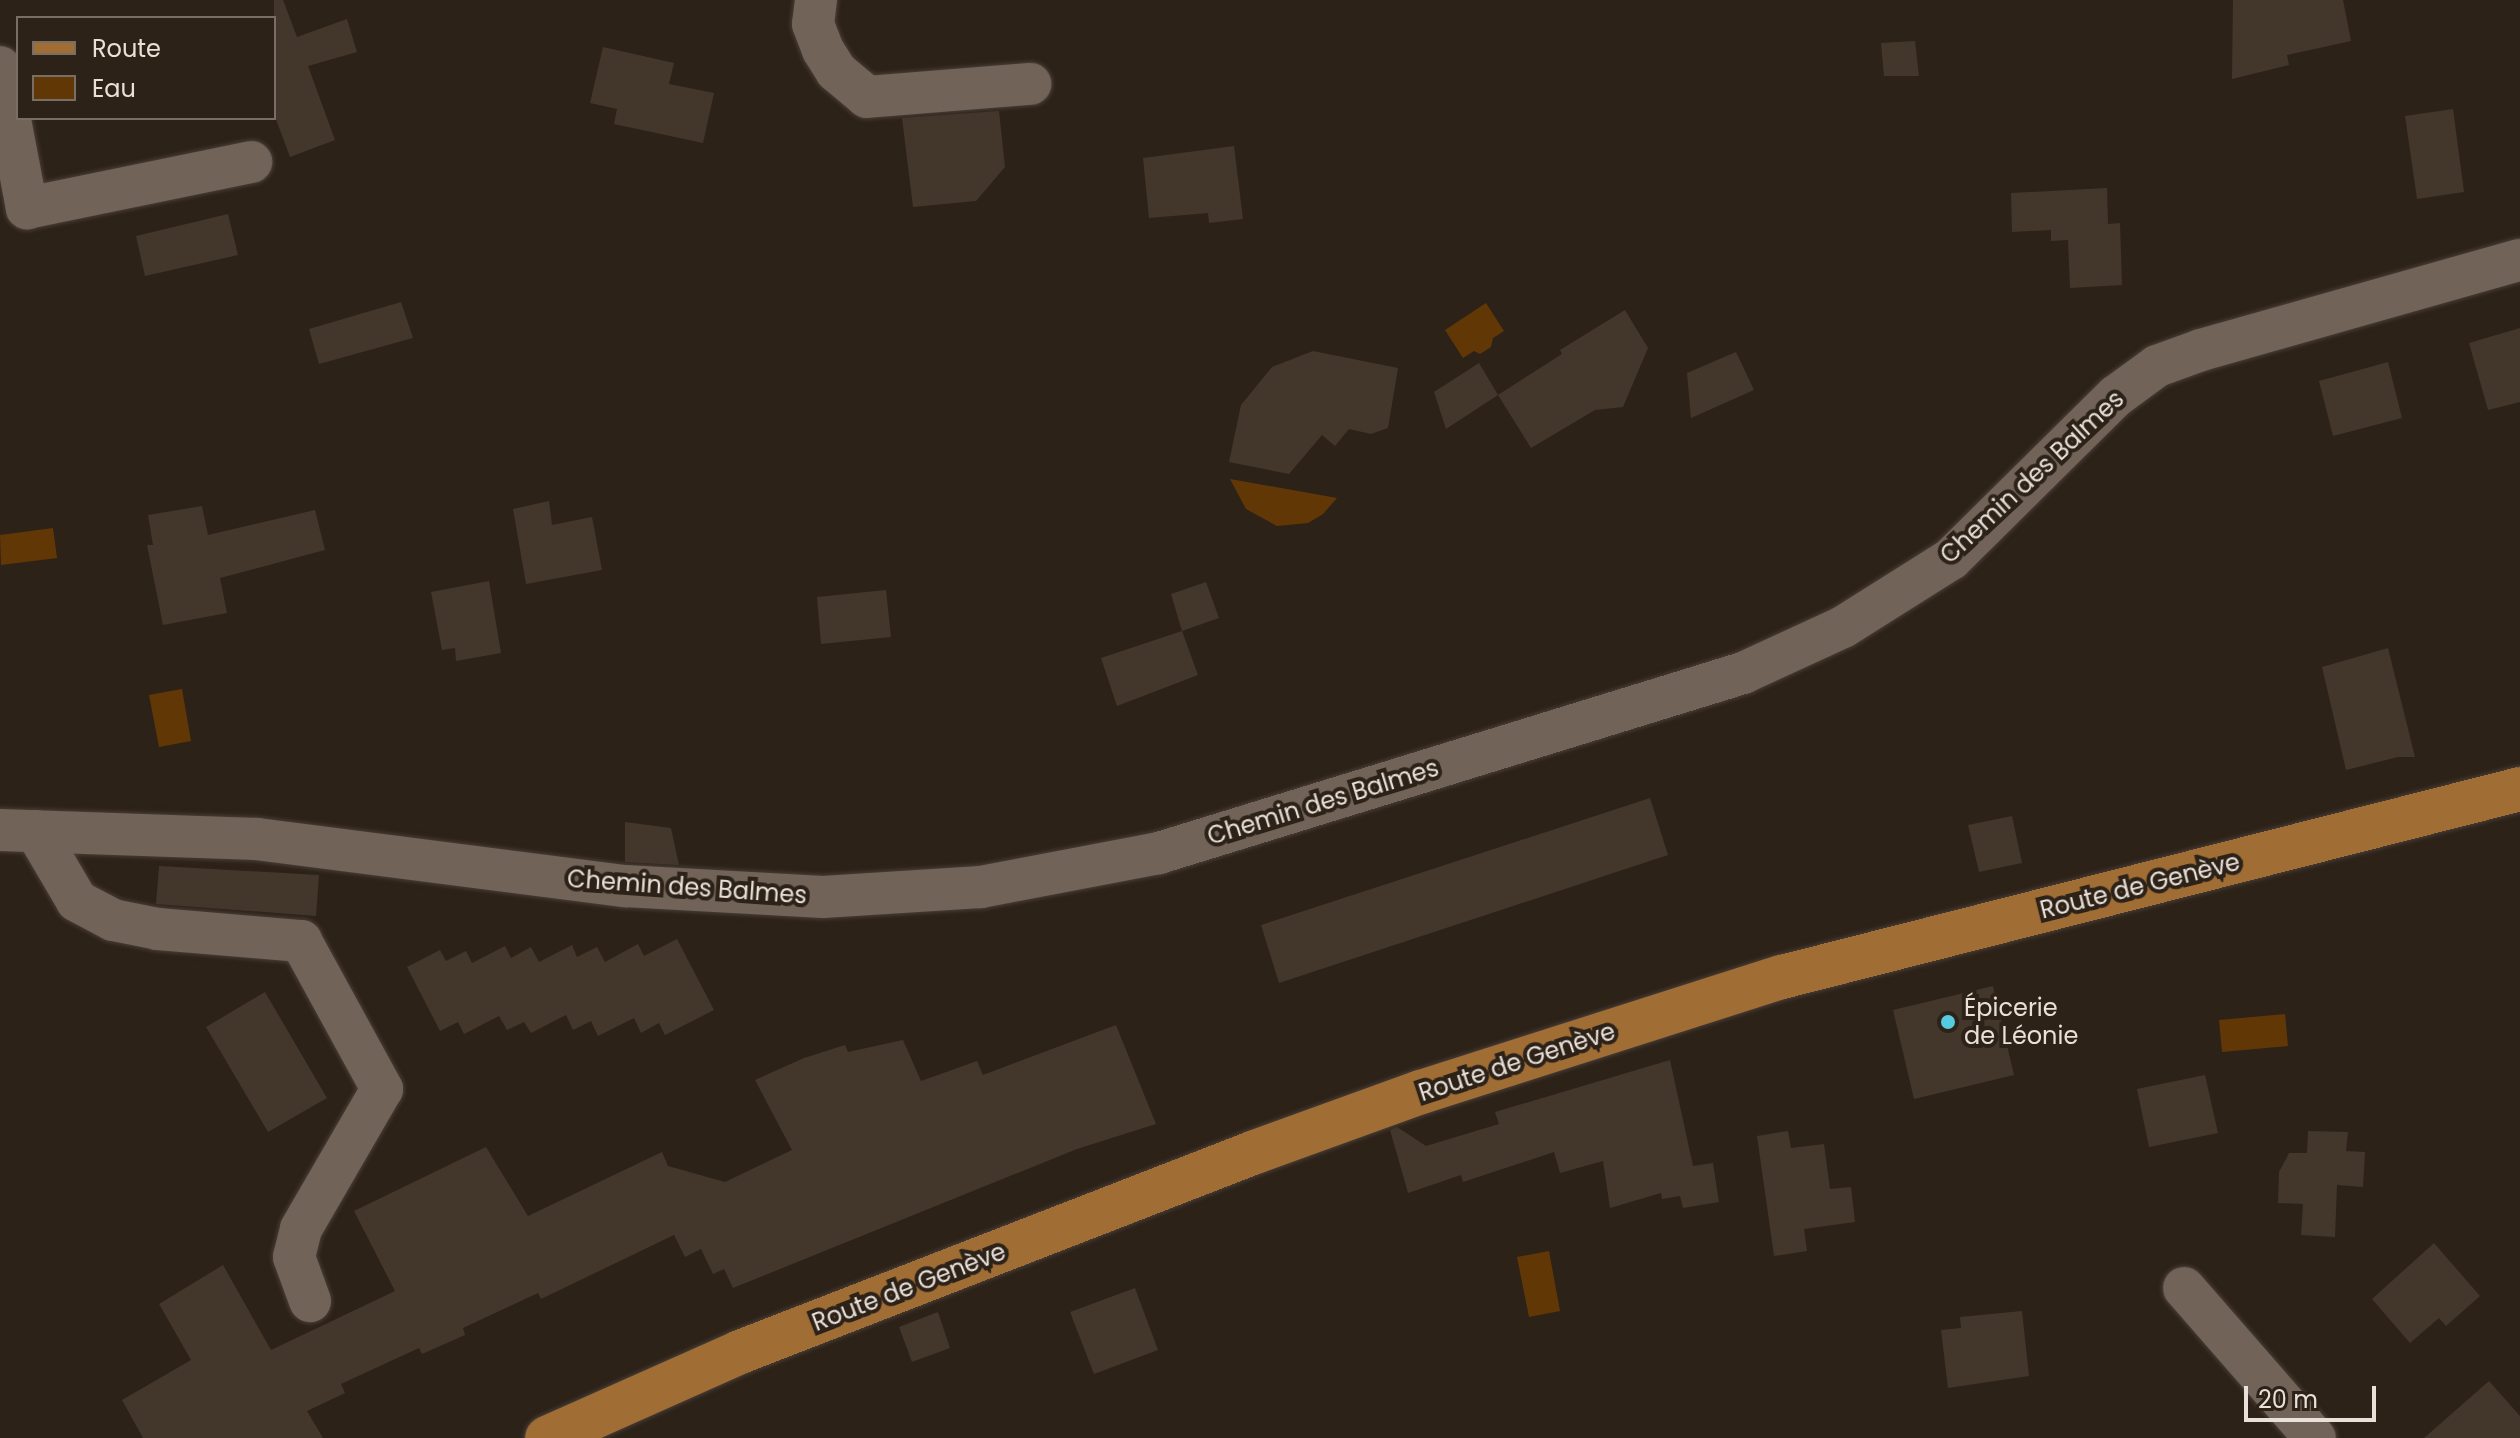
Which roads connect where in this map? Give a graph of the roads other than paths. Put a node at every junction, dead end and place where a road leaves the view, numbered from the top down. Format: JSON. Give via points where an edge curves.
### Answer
{"nodes":[{"id":1,"x":816,"y":0,"type":"edge"},
{"id":2,"x":0,"y":67,"type":"edge"},
{"id":3,"x":1030,"y":84,"type":"dead end"},
{"id":4,"x":251,"y":162,"type":"dead end"},
{"id":5,"x":14,"y":206,"type":"edge"},
{"id":6,"x":2520,"y":260,"type":"edge"},
{"id":7,"x":2520,"y":789,"type":"edge"},
{"id":8,"x":18,"y":831,"type":"edge"},
{"id":9,"x":2184,"y":1288,"type":"dead end"},
{"id":10,"x":310,"y":1301,"type":"dead end"},
{"id":11,"x":547,"y":1438,"type":"edge"},
{"id":12,"x":2315,"y":1438,"type":"edge"}],
"edges":[{"from":1,"to":3,"type":"street","via":[[813,24],[823,50],[843,78],[867,97]]},
{"from":2,"to":5,"type":"street"},
{"from":4,"to":5,"type":"street"},
{"from":6,"to":8,"type":"street","name":"Chemin des Balmes","via":[[2157,366],[2116,396],[1951,559],[1843,627],[1743,673],[1159,853],[981,887],[823,897],[625,886],[257,839]]},
{"from":7,"to":11,"type":"main road","name":"Route de Genève","via":[[1782,977],[1421,1092],[740,1352]]},
{"from":8,"to":10,"type":"street","via":[[77,901],[113,920],[301,941],[382,1089],[301,1229],[294,1257]]},
{"from":9,"to":12,"type":"street"}]}
